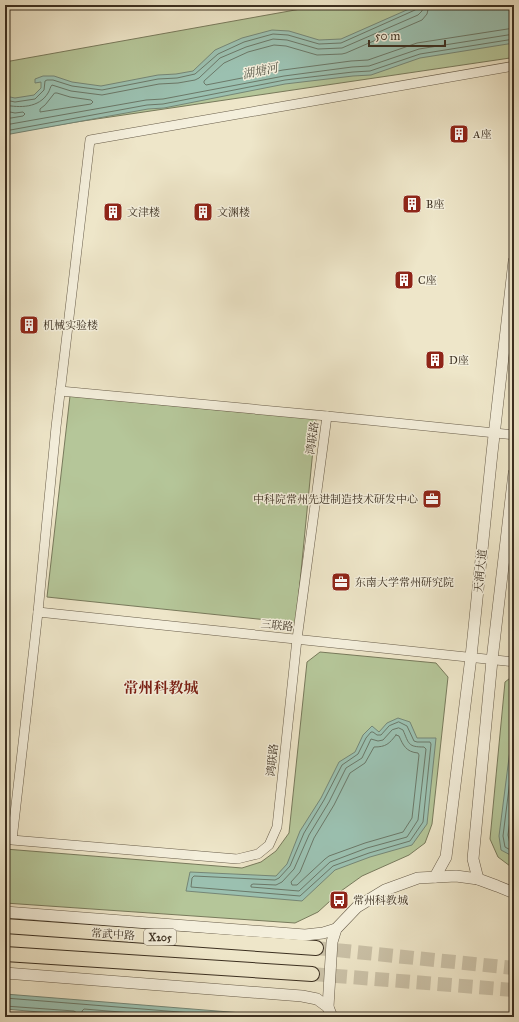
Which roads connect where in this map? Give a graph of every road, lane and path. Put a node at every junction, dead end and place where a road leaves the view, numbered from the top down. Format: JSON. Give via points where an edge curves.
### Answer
{"nodes":[{"id":1,"x":514,"y":66,"type":"edge"},
{"id":2,"x":514,"y":261,"type":"edge"},
{"id":3,"x":60,"y":390,"type":"junction"},
{"id":4,"x":327,"y":416,"type":"junction"},
{"id":5,"x":495,"y":433,"type":"junction"},
{"id":6,"x":514,"y":435,"type":"edge"},
{"id":7,"x":514,"y":473,"type":"edge"},
{"id":8,"x":38,"y":612,"type":"junction"},
{"id":9,"x":297,"y":639,"type":"junction"},
{"id":10,"x":471,"y":657,"type":"junction"},
{"id":11,"x":492,"y":660,"type":"junction"},
{"id":12,"x":514,"y":662,"type":"edge"},
{"id":13,"x":435,"y":877,"type":"junction"},
{"id":14,"x":478,"y":879,"type":"junction"},
{"id":15,"x":514,"y":893,"type":"edge"},
{"id":16,"x":5,"y":912,"type":"edge"},
{"id":17,"x":5,"y":926,"type":"edge"},
{"id":18,"x":336,"y":929,"type":"junction"},
{"id":19,"x":316,"y":948,"type":"tunnel mouth"},
{"id":20,"x":5,"y":954,"type":"edge"},
{"id":21,"x":5,"y":973,"type":"edge"},
{"id":22,"x":312,"y":974,"type":"tunnel mouth"},
{"id":23,"x":330,"y":1012,"type":"edge"}],
"edges":[{"from":1,"to":3,"type":"street","via":[[90,140]]},
{"from":2,"to":5,"type":"street","name":"天润大道"},
{"from":3,"to":4,"type":"street"},
{"from":3,"to":8,"type":"street"},
{"from":4,"to":5,"type":"street"},
{"from":4,"to":9,"type":"street","name":"鸿联路"},
{"from":5,"to":6,"type":"street"},
{"from":5,"to":10,"type":"street","name":"天润大道"},
{"from":7,"to":11,"type":"street","name":"天润大道"},
{"from":8,"to":9,"type":"street","name":"三联路"},
{"from":8,"to":9,"type":"street","name":"鸿联路","via":[[12,840],[237,859],[258,854],[269,845],[277,827]]},
{"from":9,"to":10,"type":"street","name":"三联路"},
{"from":10,"to":11,"type":"street","name":"三联路"},
{"from":10,"to":13,"type":"street","name":"天润大道","via":[[446,857]]},
{"from":11,"to":12,"type":"street","name":"三联路"},
{"from":11,"to":14,"type":"street","name":"天润大道","via":[[473,859]]},
{"from":13,"to":14,"type":"street"},
{"from":13,"to":18,"type":"street","via":[[418,878],[385,890],[356,907]]},
{"from":14,"to":15,"type":"street"},
{"from":16,"to":18,"type":"street","via":[[305,935]]},
{"from":17,"to":19,"type":"main road","name":"常武中路","number":"X205"},
{"from":18,"to":23,"type":"street","via":[[332,942]]},
{"from":20,"to":22,"type":"main road"},
{"from":21,"to":23,"type":"street","via":[[302,996],[317,999]]}]}
